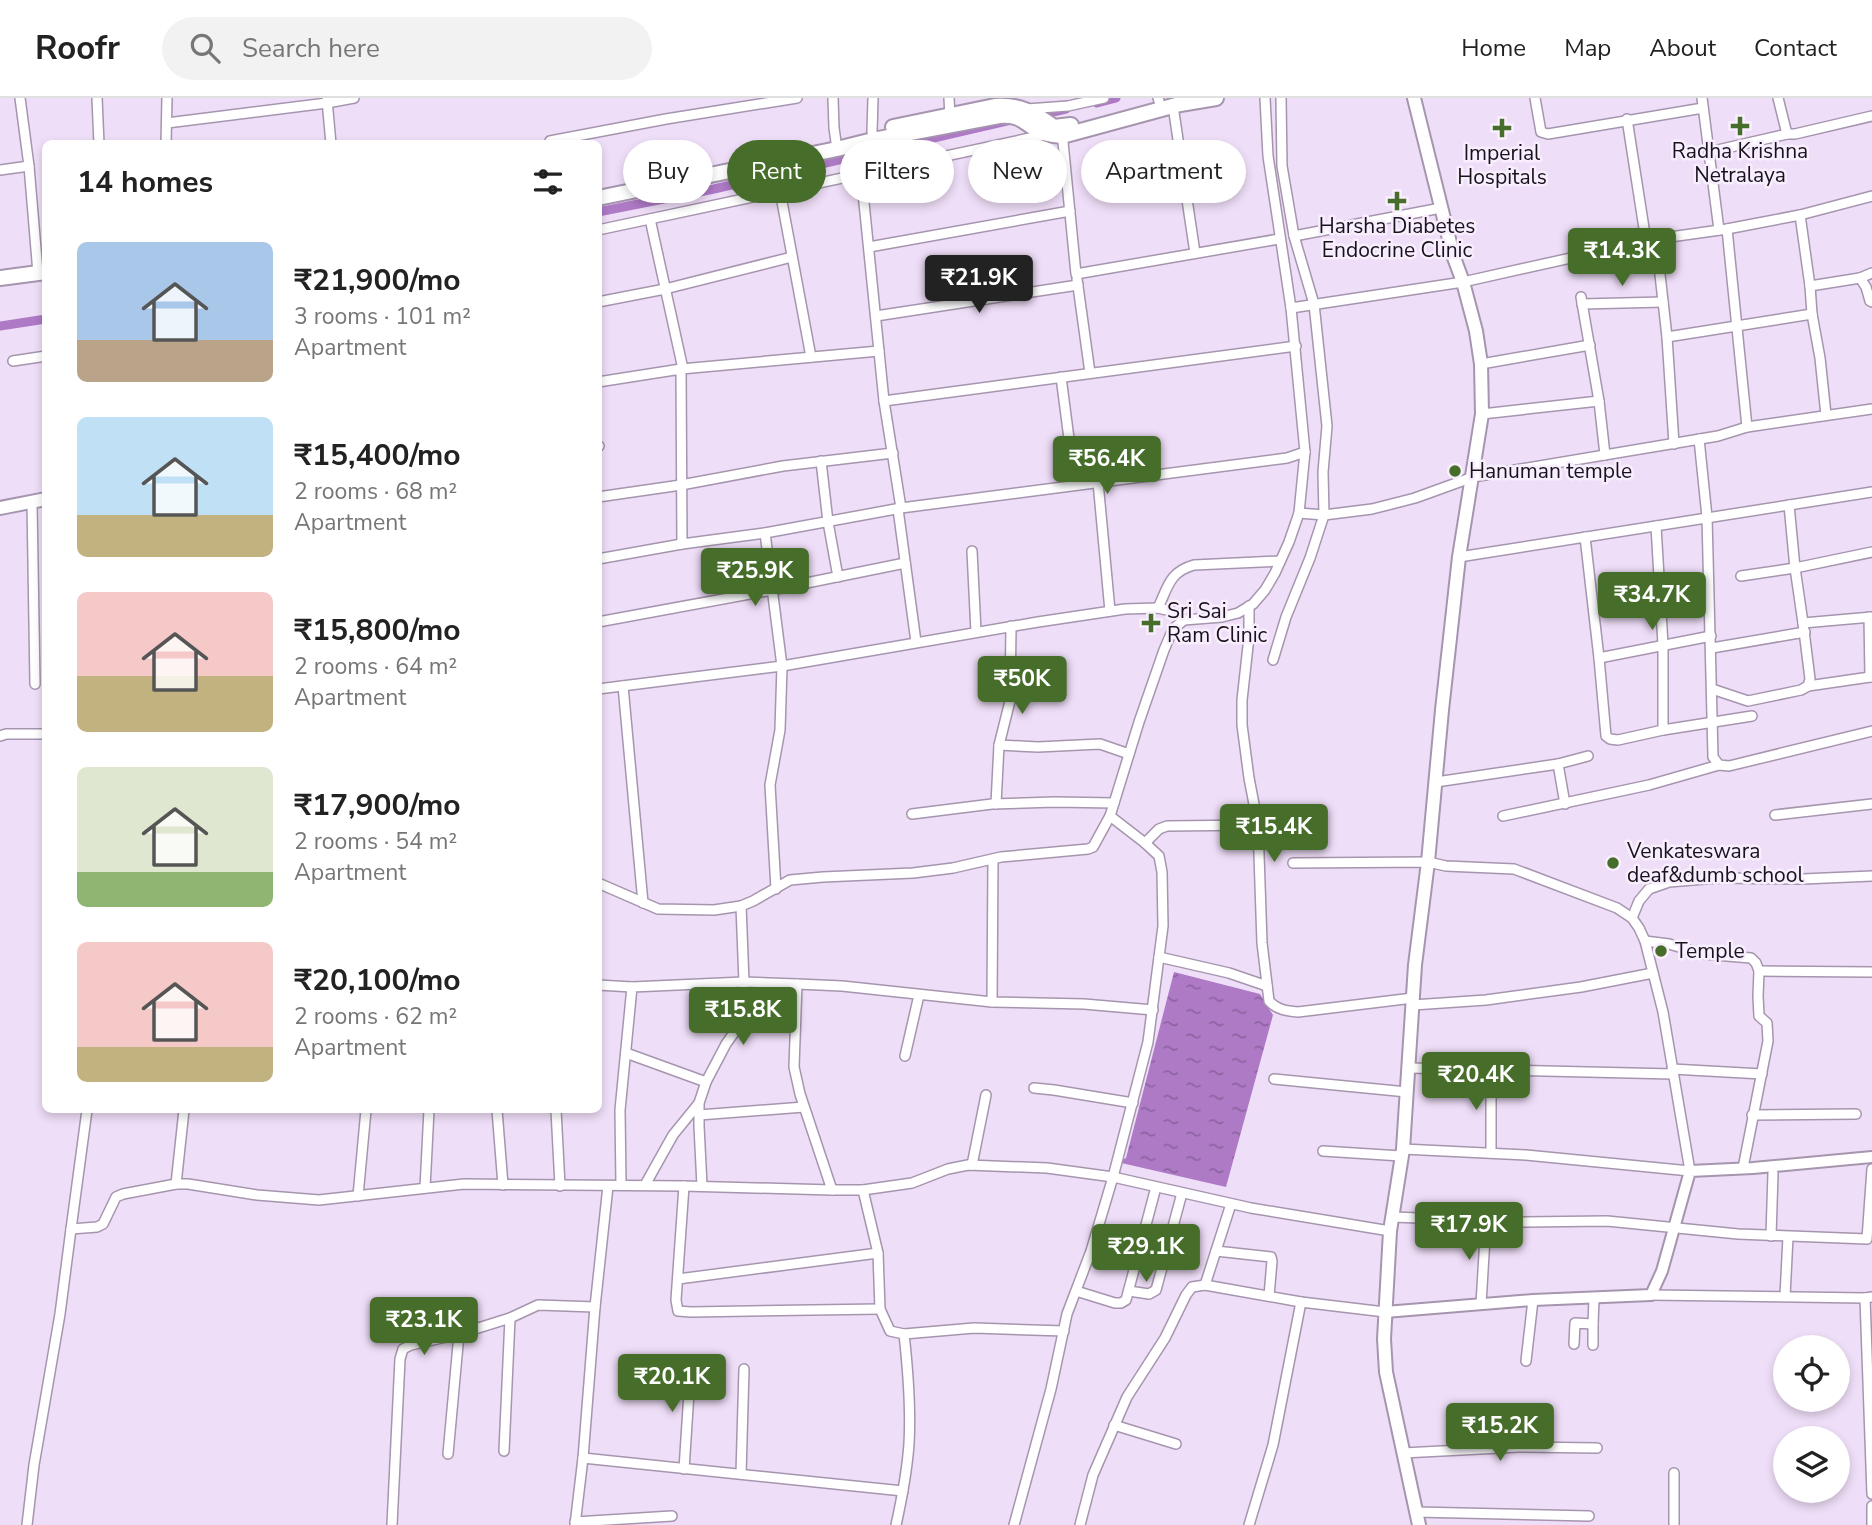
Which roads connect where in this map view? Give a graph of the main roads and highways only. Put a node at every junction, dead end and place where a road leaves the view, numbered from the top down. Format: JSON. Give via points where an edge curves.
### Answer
{"nodes":[{"id":1,"x":1216,"y":98,"type":"edge"},
{"id":2,"x":1414,"y":98,"type":"edge"},
{"id":3,"x":1165,"y":101,"type":"edge"},
{"id":4,"x":1027,"y":110,"type":"edge"},
{"id":5,"x":950,"y":120,"type":"junction"},
{"id":6,"x":836,"y":144,"type":"junction"},
{"id":7,"x":602,"y":188,"type":"edge"},
{"id":8,"x":602,"y":197,"type":"edge"},
{"id":9,"x":41,"y":272,"type":"edge"},
{"id":10,"x":0,"y":278,"type":"edge"},
{"id":11,"x":39,"y":500,"type":"edge"},
{"id":12,"x":0,"y":509,"type":"edge"},
{"id":13,"x":1418,"y":1519,"type":"edge"}],
"edges":[{"from":1,"to":3,"type":"main road"},
{"from":2,"to":13,"type":"main road","via":[[1476,331],[1482,414],[1459,557],[1442,710],[1385,1312],[1386,1372]]},
{"from":3,"to":4,"type":"main road","via":[[1052,131]]},
{"from":4,"to":5,"type":"main road","via":[[995,106]]},
{"from":5,"to":6,"type":"main road","via":[[873,140]]},
{"from":5,"to":6,"type":"main road","via":[[872,132]]},
{"from":6,"to":7,"type":"main road"},
{"from":6,"to":8,"type":"main road"},
{"from":9,"to":10,"type":"main road"},
{"from":11,"to":12,"type":"main road"}]}
